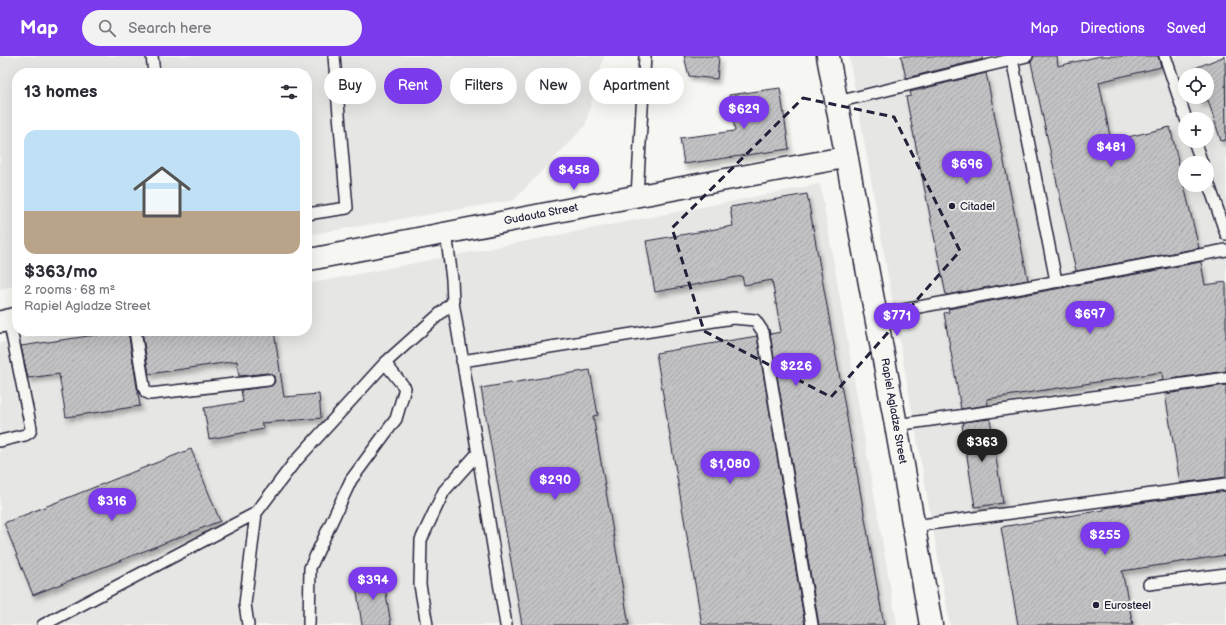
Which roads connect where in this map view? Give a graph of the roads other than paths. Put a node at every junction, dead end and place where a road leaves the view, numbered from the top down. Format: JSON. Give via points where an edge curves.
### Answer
{"nodes":[{"id":1,"x":152,"y":56,"type":"edge"},
{"id":2,"x":334,"y":56,"type":"edge"},
{"id":3,"x":645,"y":56,"type":"edge"},
{"id":4,"x":828,"y":56,"type":"edge"},
{"id":5,"x":1027,"y":56,"type":"edge"},
{"id":6,"x":1165,"y":56,"type":"edge"},
{"id":7,"x":1012,"y":60,"type":"junction"},
{"id":8,"x":153,"y":68,"type":"edge"},
{"id":9,"x":837,"y":102,"type":"junction"},
{"id":10,"x":1184,"y":112,"type":"edge"},
{"id":11,"x":847,"y":157,"type":"junction"},
{"id":12,"x":1211,"y":192,"type":"edge"},
{"id":13,"x":636,"y":196,"type":"junction"},
{"id":14,"x":312,"y":213,"type":"edge"},
{"id":15,"x":446,"y":232,"type":"junction"},
{"id":16,"x":1226,"y":234,"type":"edge"},
{"id":17,"x":1226,"y":250,"type":"edge"},
{"id":18,"x":312,"y":259,"type":"edge"},
{"id":19,"x":1056,"y":281,"type":"junction"},
{"id":20,"x":453,"y":302,"type":"junction"},
{"id":21,"x":876,"y":315,"type":"junction"},
{"id":22,"x":8,"y":320,"type":"edge"},
{"id":23,"x":136,"y":336,"type":"edge"},
{"id":24,"x":462,"y":361,"type":"junction"},
{"id":25,"x":385,"y":363,"type":"junction"},
{"id":26,"x":1226,"y":378,"type":"edge"},
{"id":27,"x":268,"y":380,"type":"dead end"},
{"id":28,"x":896,"y":425,"type":"junction"},
{"id":29,"x":0,"y":441,"type":"edge"},
{"id":30,"x":478,"y":453,"type":"junction"},
{"id":31,"x":1226,"y":484,"type":"edge"},
{"id":32,"x":256,"y":513,"type":"junction"},
{"id":33,"x":914,"y":526,"type":"junction"},
{"id":34,"x":1226,"y":574,"type":"edge"},
{"id":35,"x":1150,"y":584,"type":"dead end"},
{"id":36,"x":245,"y":604,"type":"junction"},
{"id":37,"x":63,"y":621,"type":"edge"},
{"id":38,"x":43,"y":625,"type":"edge"},
{"id":39,"x":240,"y":625,"type":"edge"},
{"id":40,"x":248,"y":625,"type":"edge"},
{"id":41,"x":309,"y":625,"type":"edge"},
{"id":42,"x":427,"y":625,"type":"edge"},
{"id":43,"x":506,"y":625,"type":"edge"},
{"id":44,"x":812,"y":625,"type":"edge"},
{"id":45,"x":931,"y":625,"type":"edge"}],
"edges":[{"from":1,"to":8,"type":"lane"},
{"from":2,"to":14,"type":"lane","via":[[347,208]]},
{"from":3,"to":13,"type":"lane"},
{"from":4,"to":9,"type":"street","name":"Rapiel Agladze Street"},
{"from":5,"to":7,"type":"lane"},
{"from":6,"to":10,"type":"lane"},
{"from":7,"to":9,"type":"lane"},
{"from":7,"to":19,"type":"lane"},
{"from":9,"to":11,"type":"street","name":"Rapiel Agladze Street"},
{"from":11,"to":13,"type":"street","name":"Gudauta Street"},
{"from":11,"to":21,"type":"street","name":"Rapiel Agladze Street"},
{"from":12,"to":16,"type":"lane"},
{"from":13,"to":15,"type":"street","name":"Gudauta Street"},
{"from":15,"to":18,"type":"street","name":"Gudauta Street"},
{"from":15,"to":20,"type":"lane"},
{"from":17,"to":19,"type":"lane"},
{"from":19,"to":21,"type":"lane"},
{"from":20,"to":24,"type":"lane"},
{"from":20,"to":25,"type":"lane"},
{"from":21,"to":28,"type":"street","name":"Rapiel Agladze Street"},
{"from":22,"to":29,"type":"lane","via":[[31,428],[25,436]]},
{"from":23,"to":27,"type":"lane","via":[[144,387],[150,394]]},
{"from":24,"to":30,"type":"lane"},
{"from":24,"to":44,"type":"lane","via":[[733,318],[755,320],[763,332]]},
{"from":25,"to":32,"type":"lane","via":[[293,464]]},
{"from":25,"to":41,"type":"lane","via":[[405,388],[396,419],[351,480],[310,568]]},
{"from":26,"to":28,"type":"lane"},
{"from":28,"to":33,"type":"street","name":"Rapiel Agladze Street"},
{"from":30,"to":42,"type":"lane","via":[[444,491],[421,540],[420,585]]},
{"from":30,"to":43,"type":"lane"},
{"from":31,"to":33,"type":"lane"},
{"from":32,"to":36,"type":"lane"},
{"from":32,"to":37,"type":"lane"},
{"from":33,"to":45,"type":"street","name":"Rapiel Agladze Street"},
{"from":34,"to":35,"type":"lane"},
{"from":36,"to":39,"type":"lane"},
{"from":36,"to":40,"type":"lane"},
{"from":37,"to":38,"type":"lane"}]}
